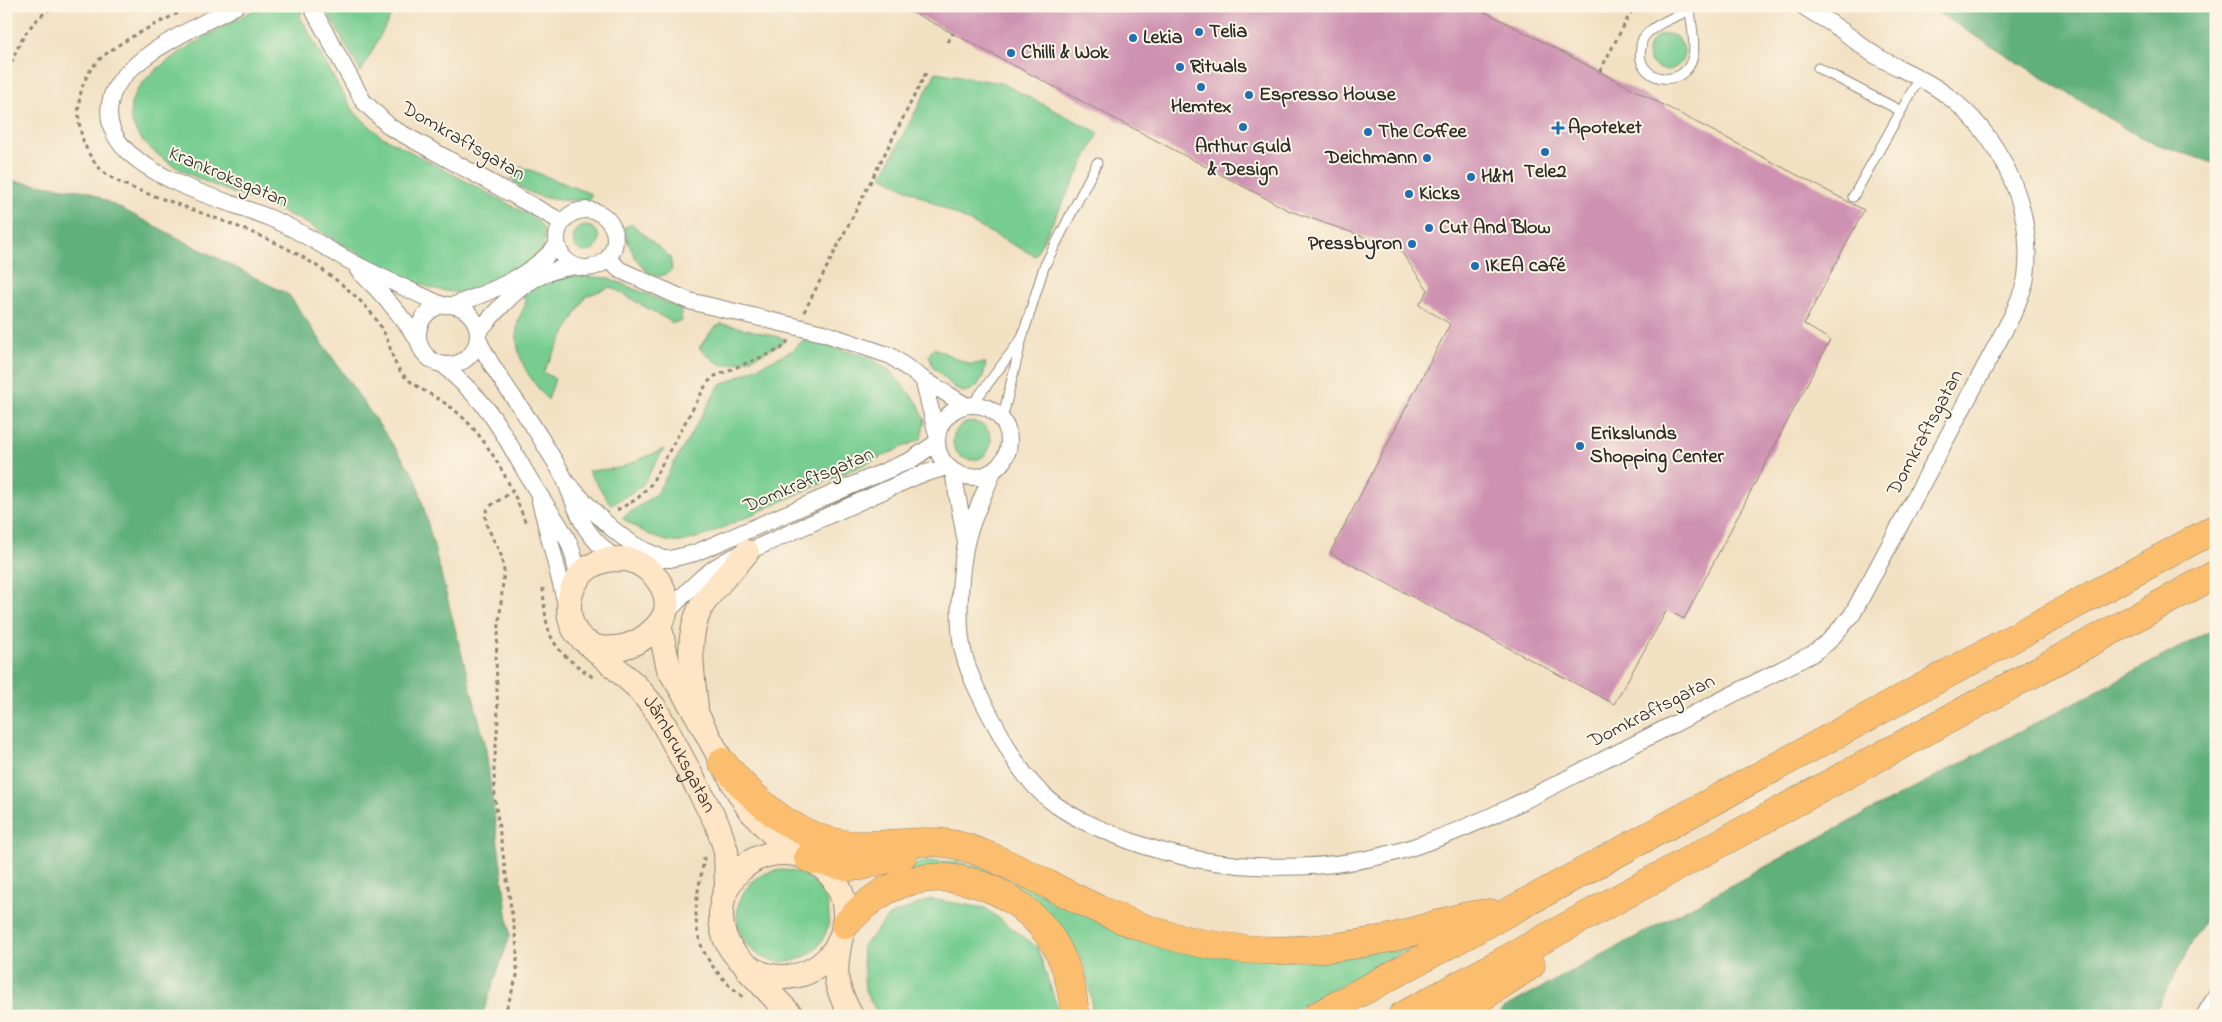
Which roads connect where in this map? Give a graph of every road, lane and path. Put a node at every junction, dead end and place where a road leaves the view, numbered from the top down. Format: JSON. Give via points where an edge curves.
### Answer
{"nodes":[{"id":1,"x":54,"y":6,"type":"edge"},
{"id":2,"x":192,"y":6,"type":"edge"},
{"id":3,"x":236,"y":6,"type":"edge"},
{"id":4,"x":311,"y":6,"type":"edge"},
{"id":5,"x":1634,"y":6,"type":"edge"},
{"id":6,"x":1803,"y":6,"type":"edge"},
{"id":7,"x":1823,"y":6,"type":"edge"},
{"id":8,"x":1693,"y":8,"type":"edge"},
{"id":9,"x":1840,"y":29,"type":"junction"},
{"id":10,"x":953,"y":33,"type":"dead end"},
{"id":11,"x":948,"y":42,"type":"dead end"},
{"id":12,"x":1818,"y":68,"type":"dead end"},
{"id":13,"x":927,"y":71,"type":"dead end"},
{"id":14,"x":1600,"y":71,"type":"dead end"},
{"id":15,"x":1920,"y":77,"type":"junction"},
{"id":16,"x":6,"y":78,"type":"edge"},
{"id":17,"x":1901,"y":110,"type":"junction"},
{"id":18,"x":1097,"y":164,"type":"dead end"},
{"id":19,"x":1853,"y":197,"type":"dead end"},
{"id":20,"x":562,"y":222,"type":"junction"},
{"id":21,"x":557,"y":245,"type":"junction"},
{"id":22,"x":347,"y":260,"type":"junction"},
{"id":23,"x":608,"y":260,"type":"junction"},
{"id":24,"x":576,"y":266,"type":"junction"},
{"id":25,"x":448,"y":305,"type":"junction"},
{"id":26,"x":796,"y":327,"type":"junction"},
{"id":27,"x":478,"y":336,"type":"junction"},
{"id":28,"x":1022,"y":338,"type":"junction"},
{"id":29,"x":418,"y":340,"type":"junction"},
{"id":30,"x":444,"y":365,"type":"junction"},
{"id":31,"x":923,"y":379,"type":"junction"},
{"id":32,"x":969,"y":405,"type":"junction"},
{"id":33,"x":1002,"y":420,"type":"junction"},
{"id":34,"x":936,"y":439,"type":"junction"},
{"id":35,"x":950,"y":469,"type":"junction"},
{"id":36,"x":993,"y":471,"type":"junction"},
{"id":37,"x":564,"y":479,"type":"junction"},
{"id":38,"x":512,"y":492,"type":"junction"},
{"id":39,"x":538,"y":494,"type":"junction"},
{"id":40,"x":602,"y":520,"type":"junction"},
{"id":41,"x":527,"y":526,"type":"dead end"},
{"id":42,"x":2216,"y":528,"type":"edge"},
{"id":43,"x":966,"y":542,"type":"junction"},
{"id":44,"x":748,"y":552,"type":"junction"},
{"id":45,"x":621,"y":559,"type":"junction"},
{"id":46,"x":670,"y":559,"type":"junction"},
{"id":47,"x":2216,"y":574,"type":"edge"},
{"id":48,"x":577,"y":580,"type":"junction"},
{"id":49,"x":543,"y":586,"type":"dead end"},
{"id":50,"x":568,"y":614,"type":"junction"},
{"id":51,"x":661,"y":621,"type":"junction"},
{"id":52,"x":587,"y":643,"type":"junction"},
{"id":53,"x":599,"y":682,"type":"dead end"},
{"id":54,"x":697,"y":715,"type":"junction"},
{"id":55,"x":722,"y":762,"type":"junction"},
{"id":56,"x":704,"y":848,"type":"dead end"},
{"id":57,"x":799,"y":855,"type":"junction"},
{"id":58,"x":1008,"y":864,"type":"junction"},
{"id":59,"x":727,"y":887,"type":"junction"},
{"id":60,"x":1509,"y":911,"type":"junction"},
{"id":61,"x":1566,"y":926,"type":"junction"},
{"id":62,"x":843,"y":933,"type":"junction"},
{"id":63,"x":744,"y":964,"type":"junction"},
{"id":64,"x":2216,"y":996,"type":"edge"},
{"id":65,"x":750,"y":1003,"type":"dead end"},
{"id":66,"x":504,"y":1016,"type":"edge"},
{"id":67,"x":792,"y":1016,"type":"edge"},
{"id":68,"x":851,"y":1016,"type":"edge"},
{"id":69,"x":1075,"y":1016,"type":"edge"},
{"id":70,"x":1318,"y":1016,"type":"edge"},
{"id":71,"x":1402,"y":1016,"type":"edge"},
{"id":72,"x":1453,"y":1016,"type":"edge"},
{"id":73,"x":2204,"y":1016,"type":"edge"}],
"edges":[{"from":1,"to":16,"type":"path","via":[[38,16],[16,48]]},
{"from":2,"to":38,"type":"path","via":[[117,47],[100,59],[88,75],[78,112],[84,139],[95,162],[106,174],[132,187],[300,255],[350,292],[374,315],[398,368],[408,380],[439,398],[464,418],[485,443]]},
{"from":3,"to":22,"type":"street","name":"Krankroksgatan","via":[[159,48],[128,71],[111,98],[112,130],[129,153],[158,173],[298,231]]},
{"from":4,"to":20,"type":"street","name":"Domkraftsgatan","via":[[363,101],[390,127]]},
{"from":5,"to":14,"type":"path"},
{"from":6,"to":9,"type":"street","name":"Domkraftsgatan"},
{"from":7,"to":9,"type":"street","name":"Domkraftsgatan"},
{"from":8,"to":8,"type":"lane","via":[[1656,27],[1643,38],[1639,56],[1646,70],[1661,78],[1675,78],[1687,70],[1694,54]]},
{"from":9,"to":15,"type":"street","name":"Domkraftsgatan","via":[[1877,56]]},
{"from":10,"to":11,"type":"path"},
{"from":12,"to":17,"type":"lane"},
{"from":13,"to":26,"type":"path"},
{"from":15,"to":17,"type":"lane"},
{"from":15,"to":43,"type":"street","name":"Domkraftsgatan","via":[[1962,108],[1981,128],[2003,161],[2023,217],[2025,279],[2012,316],[1852,615],[1828,642],[1812,654],[1489,818],[1416,846],[1382,855],[1354,861],[1279,867],[1238,865],[1144,846],[1065,813],[1039,794],[1016,766],[970,675],[960,634]]},
{"from":17,"to":19,"type":"lane"},
{"from":18,"to":28,"type":"lane","via":[[1044,267]]},
{"from":20,"to":21,"type":"street","via":[[557,233]]},
{"from":20,"to":23,"type":"street","via":[[582,209],[594,210],[605,216],[613,225],[616,237]]},
{"from":21,"to":24,"type":"street","via":[[564,258]]},
{"from":21,"to":25,"type":"street","via":[[533,268],[491,290]]},
{"from":22,"to":25,"type":"street"},
{"from":22,"to":29,"type":"street","via":[[386,297]]},
{"from":23,"to":24,"type":"street","via":[[592,268]]},
{"from":23,"to":26,"type":"street","via":[[620,270],[689,301]]},
{"from":24,"to":27,"type":"street","via":[[558,268],[520,287]]},
{"from":25,"to":27,"type":"street","via":[[466,310],[475,320]]},
{"from":25,"to":29,"type":"street","via":[[428,312],[419,324]]},
{"from":26,"to":31,"type":"street","via":[[891,356]]},
{"from":26,"to":40,"type":"path","via":[[781,349],[716,376],[707,383],[651,484],[637,499]]},
{"from":27,"to":30,"type":"street","via":[[474,350],[466,359]]},
{"from":27,"to":37,"type":"street","via":[[487,360],[539,435]]},
{"from":28,"to":32,"type":"lane"},
{"from":28,"to":33,"type":"lane"},
{"from":29,"to":30,"type":"street","via":[[432,361]]},
{"from":30,"to":39,"type":"street","via":[[488,410]]},
{"from":31,"to":32,"type":"street"},
{"from":31,"to":34,"type":"street"},
{"from":32,"to":33,"type":"street","via":[[990,409]]},
{"from":32,"to":34,"type":"street","via":[[947,415]]},
{"from":33,"to":36,"type":"street","via":[[1008,434],[1008,448],[1003,461]]},
{"from":34,"to":35,"type":"street","via":[[939,455]]},
{"from":34,"to":46,"type":"street","name":"Domkraftsgatan","via":[[911,460],[695,553]]},
{"from":35,"to":36,"type":"street","via":[[970,477],[981,477]]},
{"from":35,"to":43,"type":"street","name":"Domkraftsgatan"},
{"from":35,"to":44,"type":"street","name":"Domkraftsgatan","via":[[919,475]]},
{"from":36,"to":43,"type":"street","name":"Domkraftsgatan"},
{"from":37,"to":40,"type":"street"},
{"from":37,"to":45,"type":"street","via":[[585,529],[598,544]]},
{"from":38,"to":41,"type":"path"},
{"from":38,"to":66,"type":"path","via":[[485,513],[504,571],[496,656],[495,800],[517,948],[517,976]]},
{"from":39,"to":48,"type":"street","via":[[568,539],[577,562]]},
{"from":39,"to":50,"type":"street"},
{"from":40,"to":46,"type":"street","via":[[642,549]]},
{"from":42,"to":60,"type":"highway"},
{"from":44,"to":51,"type":"street","name":"Domkraftsgatan","via":[[735,556],[697,580]]},
{"from":44,"to":54,"type":"street","via":[[701,607],[694,625],[691,643]]},
{"from":45,"to":46,"type":"street","name":"Domkraftsgatan"},
{"from":45,"to":48,"type":"street","via":[[598,563]]},
{"from":45,"to":51,"type":"street","via":[[636,561],[649,568],[658,579],[664,592],[665,606]]},
{"from":47,"to":61,"type":"highway"},
{"from":48,"to":50,"type":"street","via":[[569,595]]},
{"from":49,"to":53,"type":"path","via":[[545,622],[550,636],[560,652]]},
{"from":50,"to":52,"type":"street","via":[[575,630]]},
{"from":51,"to":52,"type":"street","via":[[643,638],[626,647],[603,649]]},
{"from":51,"to":54,"type":"street","name":"Järnbruksgatan","via":[[669,669]]},
{"from":52,"to":59,"type":"street","name":"Järnbruksgatan","via":[[636,686],[668,730],[718,826],[726,851]]},
{"from":54,"to":55,"type":"street","name":"Järnbruksgatan"},
{"from":55,"to":57,"type":"street","name":"Järnbruksgatan","via":[[749,809]]},
{"from":55,"to":58,"type":"highway","via":[[760,803],[806,834],[833,842],[861,845],[954,844],[982,851]]},
{"from":56,"to":65,"type":"path","via":[[696,910],[700,944],[708,962],[722,979]]},
{"from":57,"to":58,"type":"highway","via":[[848,867],[926,852],[954,852]]},
{"from":57,"to":59,"type":"street","via":[[772,853],[758,858],[734,876]]},
{"from":57,"to":62,"type":"street","via":[[823,867],[837,883],[843,898]]},
{"from":58,"to":60,"type":"highway","via":[[1129,923],[1180,939],[1232,948],[1286,951],[1339,947],[1391,937],[1468,914]]},
{"from":59,"to":63,"type":"street","via":[[721,905],[723,934],[734,955]]},
{"from":60,"to":70,"type":"highway"},
{"from":61,"to":71,"type":"highway"},
{"from":61,"to":72,"type":"highway","via":[[1553,950]]},
{"from":62,"to":63,"type":"street","via":[[832,954],[817,968],[793,977],[774,978],[755,972]]},
{"from":62,"to":68,"type":"street","via":[[835,976]]},
{"from":62,"to":69,"type":"highway","via":[[876,896],[900,885],[923,878],[974,882],[1019,905],[1054,943],[1066,966]]},
{"from":63,"to":67,"type":"street"},
{"from":64,"to":73,"type":"street"}]}
